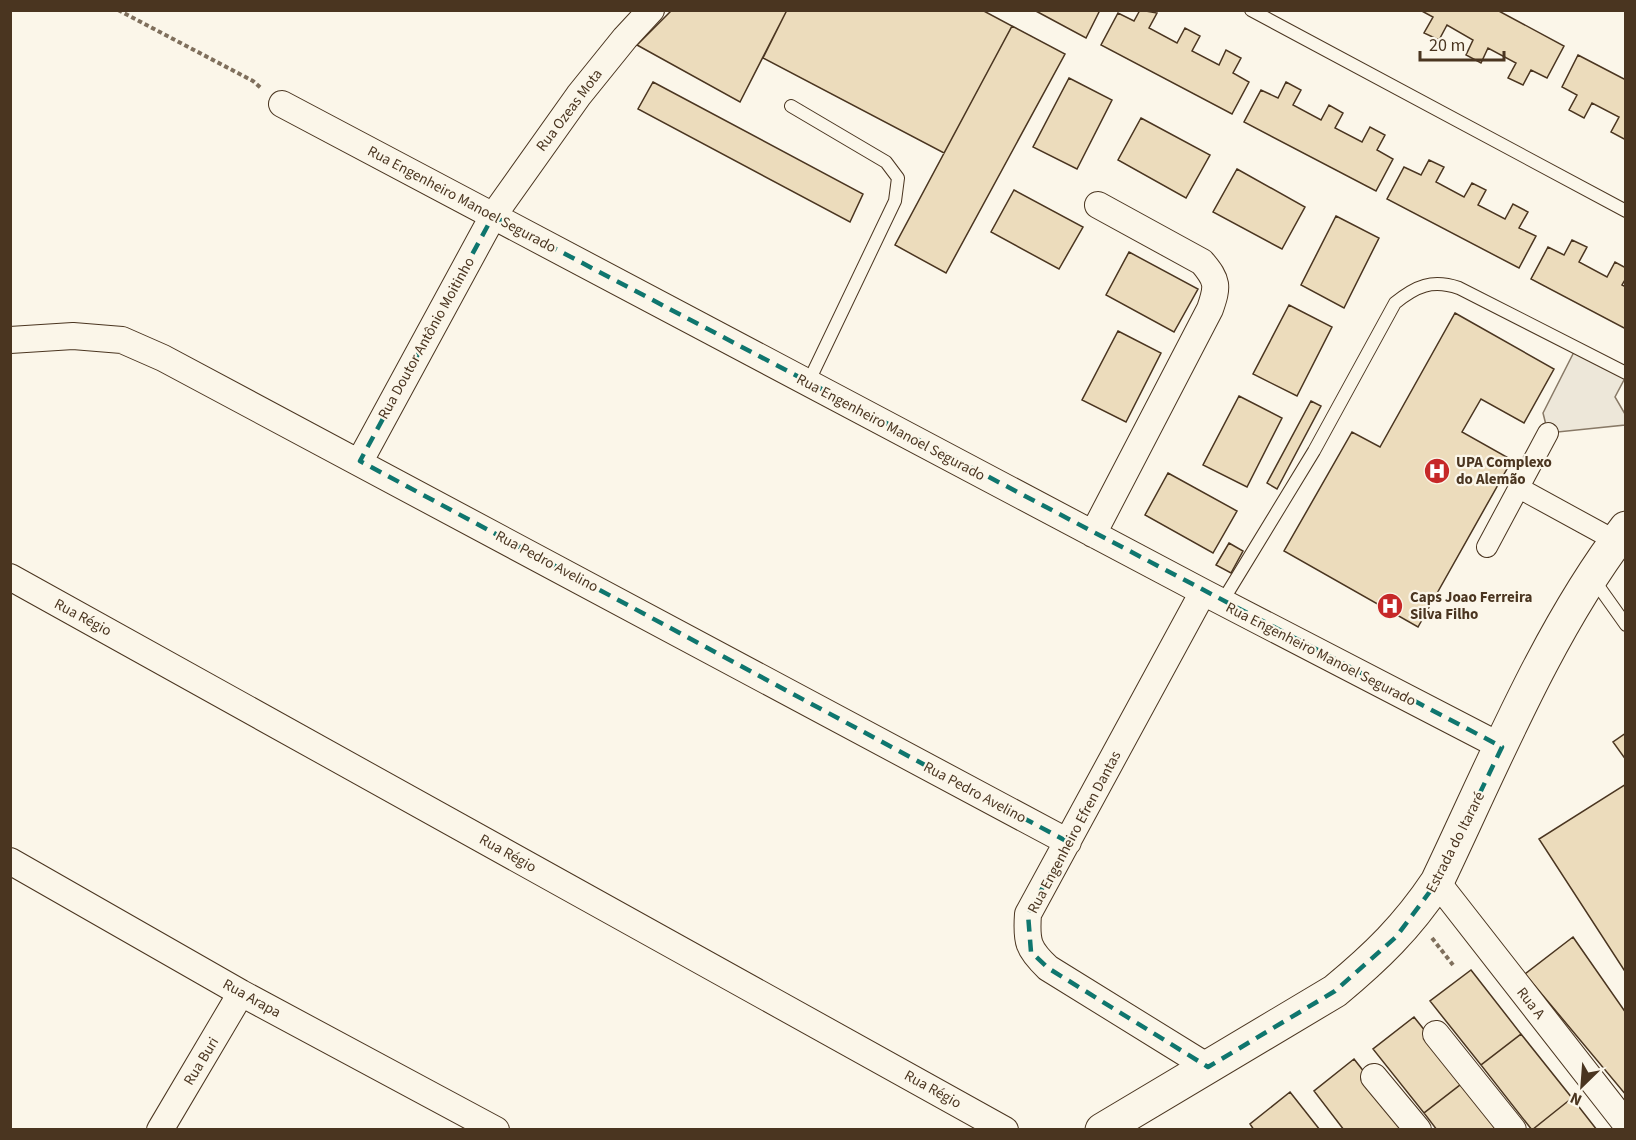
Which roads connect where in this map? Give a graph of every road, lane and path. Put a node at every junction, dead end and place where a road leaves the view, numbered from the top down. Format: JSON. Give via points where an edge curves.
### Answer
{"nodes":[{"id":1,"x":118,"y":10,"type":"edge"},
{"id":2,"x":651,"y":10,"type":"edge"},
{"id":3,"x":1251,"y":10,"type":"edge"},
{"id":4,"x":282,"y":104,"type":"joint"},
{"id":5,"x":791,"y":106,"type":"dead end"},
{"id":6,"x":1098,"y":205,"type":"dead end"},
{"id":7,"x":1626,"y":211,"type":"edge"},
{"id":8,"x":493,"y":216,"type":"junction"},
{"id":9,"x":10,"y":340,"type":"edge"},
{"id":10,"x":1626,"y":373,"type":"edge"},
{"id":11,"x":808,"y":383,"type":"junction"},
{"id":12,"x":1548,"y":433,"type":"dead end"},
{"id":13,"x":360,"y":460,"type":"junction"},
{"id":14,"x":1518,"y":488,"type":"junction"},
{"id":15,"x":1093,"y":534,"type":"junction"},
{"id":16,"x":1621,"y":534,"type":"edge"},
{"id":17,"x":1486,"y":547,"type":"dead end"},
{"id":18,"x":10,"y":577,"type":"edge"},
{"id":19,"x":1592,"y":577,"type":"junction"},
{"id":20,"x":1213,"y":598,"type":"junction"},
{"id":21,"x":1626,"y":625,"type":"edge"},
{"id":22,"x":1502,"y":747,"type":"junction"},
{"id":23,"x":1068,"y":842,"type":"junction"},
{"id":24,"x":10,"y":861,"type":"edge"},
{"id":25,"x":1437,"y":882,"type":"junction"},
{"id":26,"x":241,"y":993,"type":"junction"},
{"id":27,"x":1436,"y":1034,"type":"dead end"},
{"id":28,"x":1208,"y":1067,"type":"junction"},
{"id":29,"x":1374,"y":1077,"type":"dead end"},
{"id":30,"x":1626,"y":1124,"type":"edge"},
{"id":31,"x":160,"y":1130,"type":"edge"},
{"id":32,"x":496,"y":1130,"type":"edge"},
{"id":33,"x":1005,"y":1130,"type":"edge"},
{"id":34,"x":1102,"y":1130,"type":"edge"},
{"id":35,"x":1418,"y":1130,"type":"edge"},
{"id":36,"x":1512,"y":1130,"type":"edge"}],
"edges":[{"from":1,"to":4,"type":"path","via":[[253,81]]},
{"from":2,"to":8,"type":"street","name":"Rua Ozeas Mota","via":[[579,95]]},
{"from":3,"to":7,"type":"lane"},
{"from":4,"to":8,"type":"street","name":"Rua Engenheiro Manoel Segurado"},
{"from":5,"to":11,"type":"lane","via":[[886,162],[898,178],[895,201]]},
{"from":6,"to":15,"type":"street","via":[[1202,262],[1217,289]]},
{"from":8,"to":11,"type":"street","name":"Rua Engenheiro Manoel Segurado"},
{"from":8,"to":13,"type":"street","name":"Rua Doutor Antônio Moitinho"},
{"from":9,"to":13,"type":"street","name":"Rua Pedro Avelino","via":[[73,336],[122,340]]},
{"from":10,"to":20,"type":"lane","via":[[1459,288],[1428,284],[1410,290],[1395,303],[1314,451]]},
{"from":11,"to":15,"type":"street","name":"Rua Engenheiro Manoel Segurado"},
{"from":12,"to":14,"type":"street"},
{"from":13,"to":23,"type":"street","name":"Rua Pedro Avelino"},
{"from":14,"to":16,"type":"street"},
{"from":14,"to":17,"type":"street"},
{"from":15,"to":20,"type":"street","name":"Rua Engenheiro Manoel Segurado"},
{"from":16,"to":19,"type":"main road","name":"Estrada do Itararé"},
{"from":18,"to":33,"type":"street","name":"Rua Régio"},
{"from":19,"to":21,"type":"lane"},
{"from":19,"to":22,"type":"main road","name":"Estrada do Itararé"},
{"from":20,"to":22,"type":"street","name":"Rua Engenheiro Manoel Segurado"},
{"from":20,"to":23,"type":"street","name":"Rua Engenheiro Efren Dantas"},
{"from":22,"to":25,"type":"main road","name":"Estrada do Itararé"},
{"from":23,"to":28,"type":"street","name":"Rua Engenheiro Efren Dantas","via":[[1028,914],[1031,952],[1048,968]]},
{"from":24,"to":26,"type":"street","name":"Rua Arapa"},
{"from":25,"to":28,"type":"main road","name":"Estrada do Itararé","via":[[1414,917],[1352,977]]},
{"from":25,"to":30,"type":"street","name":"Rua A"},
{"from":26,"to":31,"type":"street","name":"Rua Buri"},
{"from":26,"to":32,"type":"street","name":"Rua Arapa"},
{"from":27,"to":36,"type":"street"},
{"from":28,"to":34,"type":"main road","name":"Estrada do Itararé"},
{"from":29,"to":35,"type":"street"}]}
